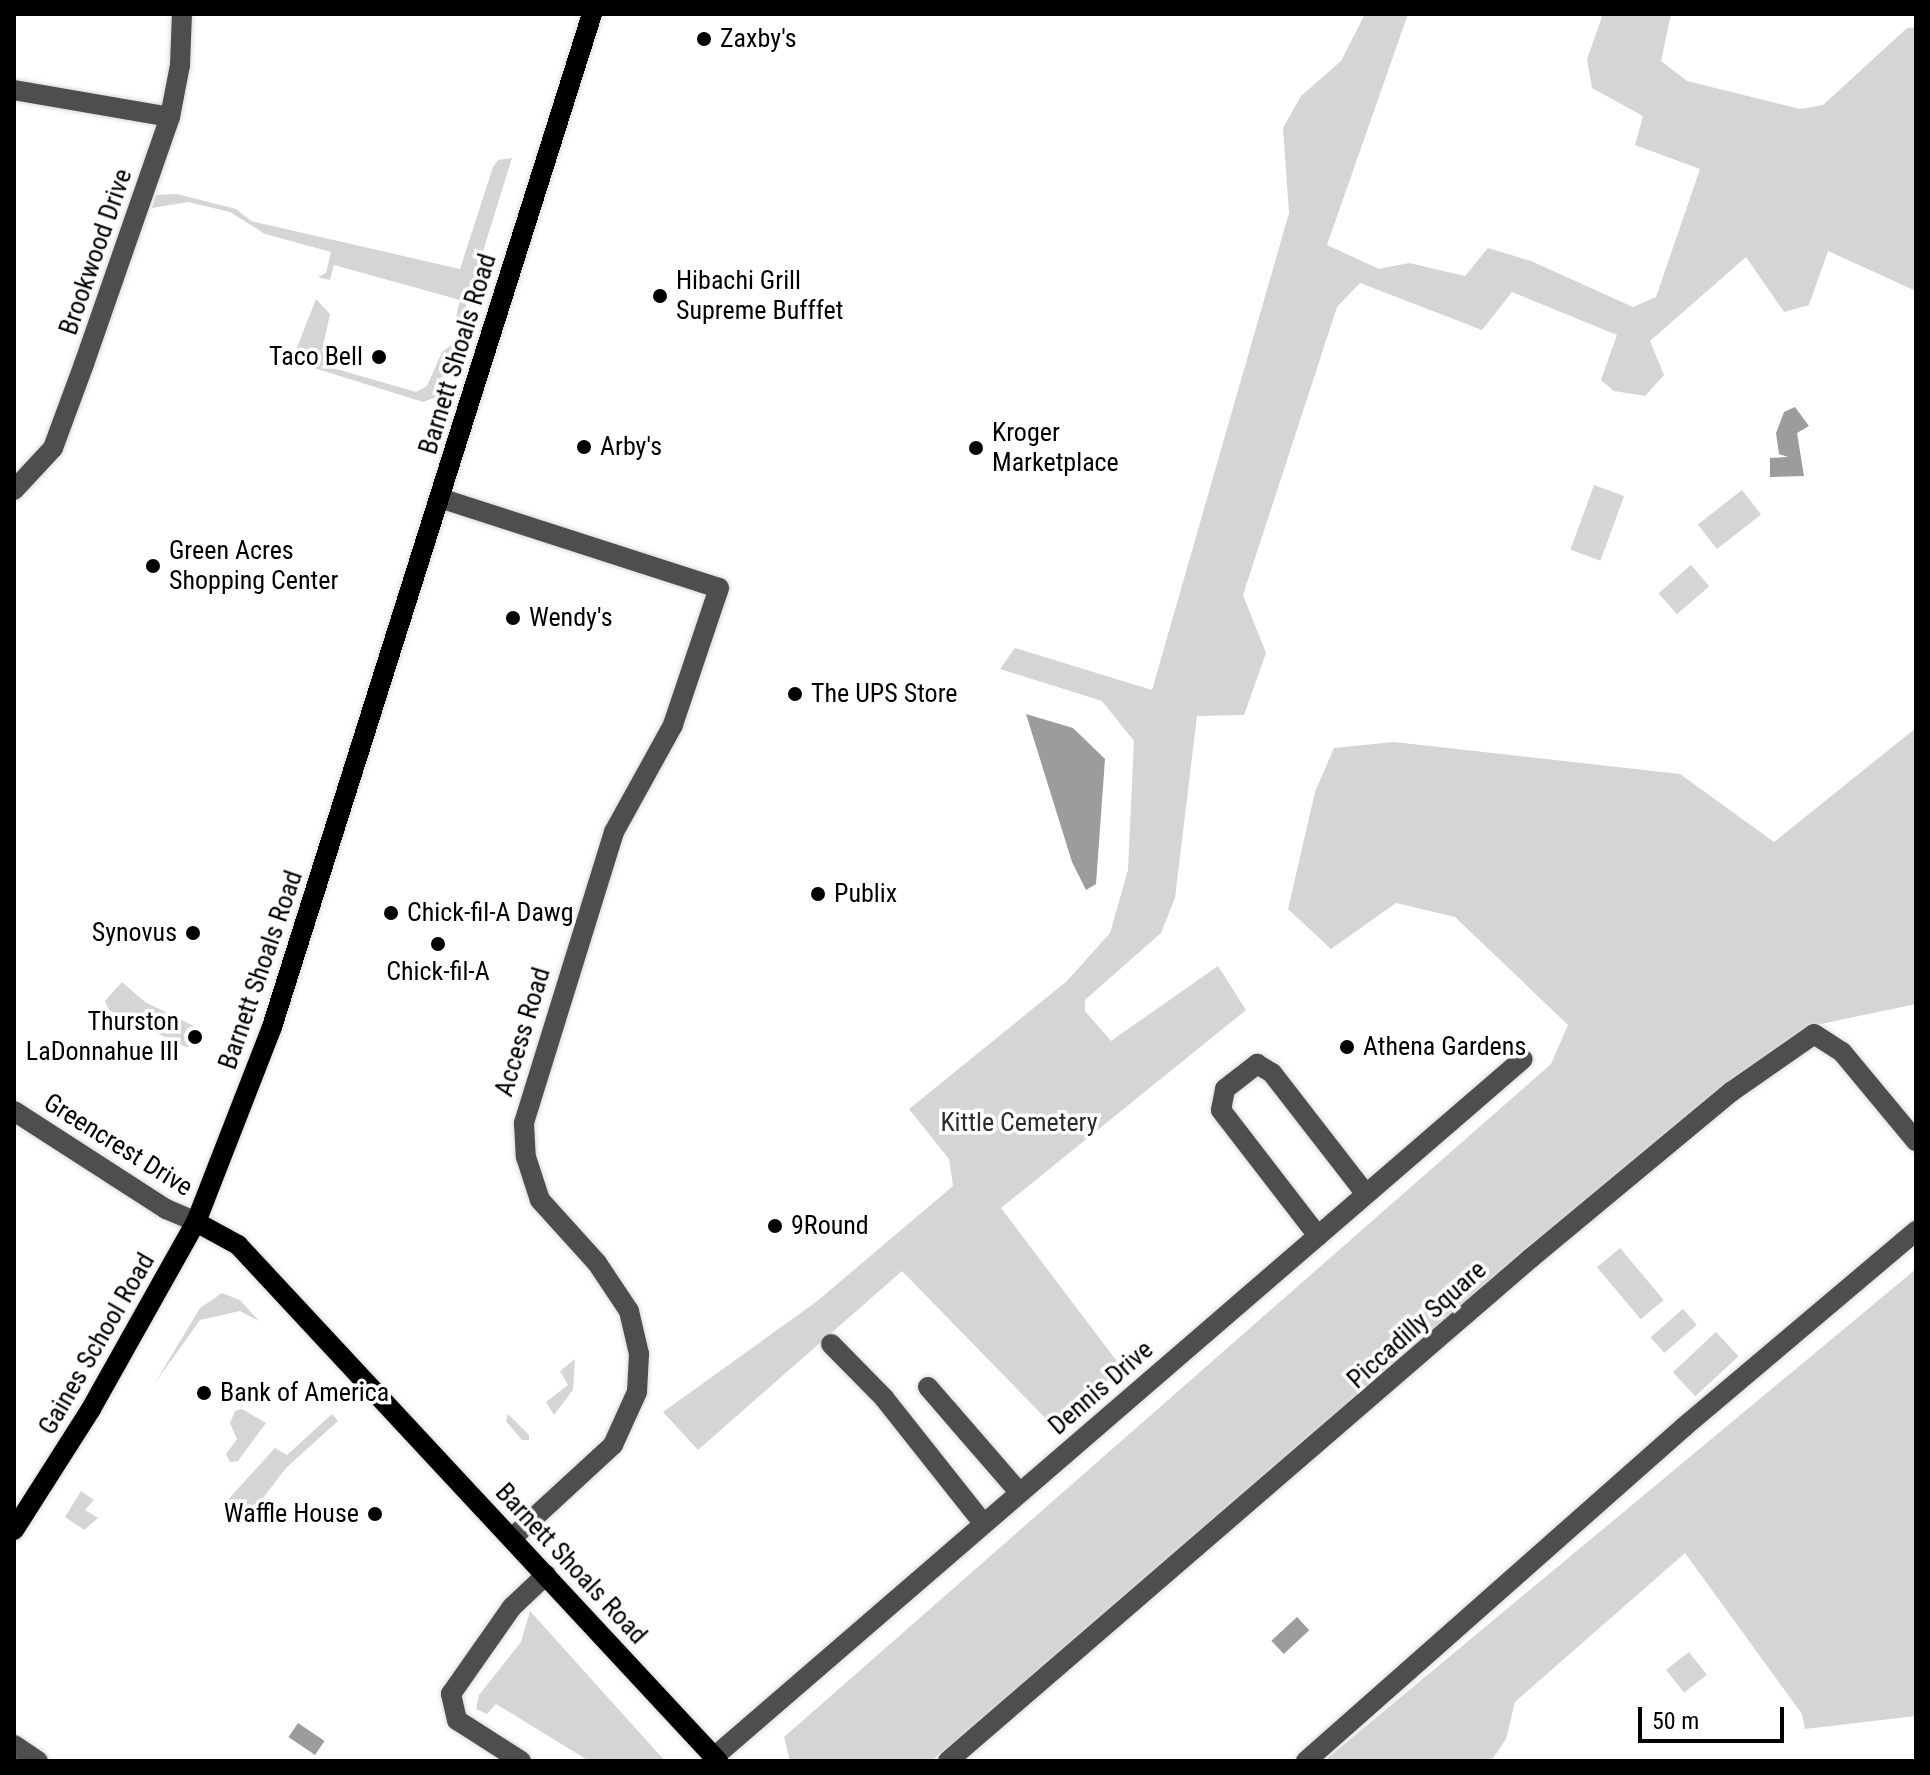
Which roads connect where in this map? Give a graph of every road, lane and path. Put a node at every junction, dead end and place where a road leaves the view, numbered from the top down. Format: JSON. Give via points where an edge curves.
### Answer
{"nodes":[{"id":1,"x":182,"y":14,"type":"edge"},
{"id":2,"x":592,"y":14,"type":"edge"},
{"id":3,"x":14,"y":90,"type":"edge"},
{"id":4,"x":170,"y":117,"type":"junction"},
{"id":5,"x":14,"y":490,"type":"edge"},
{"id":6,"x":440,"y":498,"type":"junction"},
{"id":7,"x":1523,"y":1059,"type":"dead end"},
{"id":8,"x":14,"y":1111,"type":"edge"},
{"id":9,"x":1916,"y":1141,"type":"edge"},
{"id":10,"x":1366,"y":1194,"type":"junction"},
{"id":11,"x":196,"y":1222,"type":"junction"},
{"id":12,"x":1916,"y":1231,"type":"edge"},
{"id":13,"x":1318,"y":1236,"type":"junction"},
{"id":14,"x":831,"y":1344,"type":"dead end"},
{"id":15,"x":928,"y":1387,"type":"dead end"},
{"id":16,"x":1019,"y":1492,"type":"junction"},
{"id":17,"x":983,"y":1523,"type":"junction"},
{"id":18,"x":14,"y":1530,"type":"edge"},
{"id":19,"x":513,"y":1537,"type":"junction"},
{"id":20,"x":546,"y":1575,"type":"junction"},
{"id":21,"x":14,"y":1745,"type":"edge"},
{"id":22,"x":716,"y":1759,"type":"edge"},
{"id":23,"x":38,"y":1761,"type":"edge"},
{"id":24,"x":521,"y":1761,"type":"edge"},
{"id":25,"x":948,"y":1761,"type":"edge"},
{"id":26,"x":1306,"y":1761,"type":"edge"}],
"edges":[{"from":1,"to":4,"type":"street","name":"Brookwood Drive"},
{"from":2,"to":6,"type":"main road","name":"Barnett Shoals Road"},
{"from":3,"to":4,"type":"street"},
{"from":4,"to":5,"type":"street","name":"Brookwood Drive","via":[[58,438]]},
{"from":6,"to":11,"type":"main road","name":"Barnett Shoals Road","via":[[272,1027]]},
{"from":6,"to":19,"type":"street","name":"Access Road","via":[[719,588],[673,725],[603,860],[524,1123],[526,1157],[540,1200],[597,1263],[629,1311],[639,1354],[637,1392],[613,1445]]},
{"from":7,"to":10,"type":"street","name":"Dennis Drive"},
{"from":8,"to":11,"type":"street","name":"Greencrest Drive","via":[[166,1209]]},
{"from":9,"to":25,"type":"street","name":"Piccadilly Square","via":[[1842,1052],[1814,1034],[1731,1092],[1531,1258]]},
{"from":10,"to":13,"type":"street","name":"Dennis Drive"},
{"from":10,"to":13,"type":"street","via":[[1272,1073],[1257,1064],[1225,1089],[1221,1110]]},
{"from":11,"to":18,"type":"main road","name":"Gaines School Road","via":[[91,1409]]},
{"from":11,"to":19,"type":"main road","name":"Barnett Shoals Road","via":[[238,1245]]},
{"from":12,"to":26,"type":"street","via":[[1684,1427]]},
{"from":13,"to":16,"type":"street","name":"Dennis Drive"},
{"from":14,"to":17,"type":"street","via":[[884,1398]]},
{"from":15,"to":16,"type":"street"},
{"from":16,"to":17,"type":"street","name":"Dennis Drive"},
{"from":17,"to":22,"type":"street","name":"Dennis Drive"},
{"from":19,"to":20,"type":"main road","name":"Barnett Shoals Road"},
{"from":20,"to":22,"type":"main road","name":"Barnett Shoals Road"},
{"from":20,"to":24,"type":"street","via":[[512,1607],[451,1694],[457,1720]]},
{"from":21,"to":23,"type":"street"}]}
